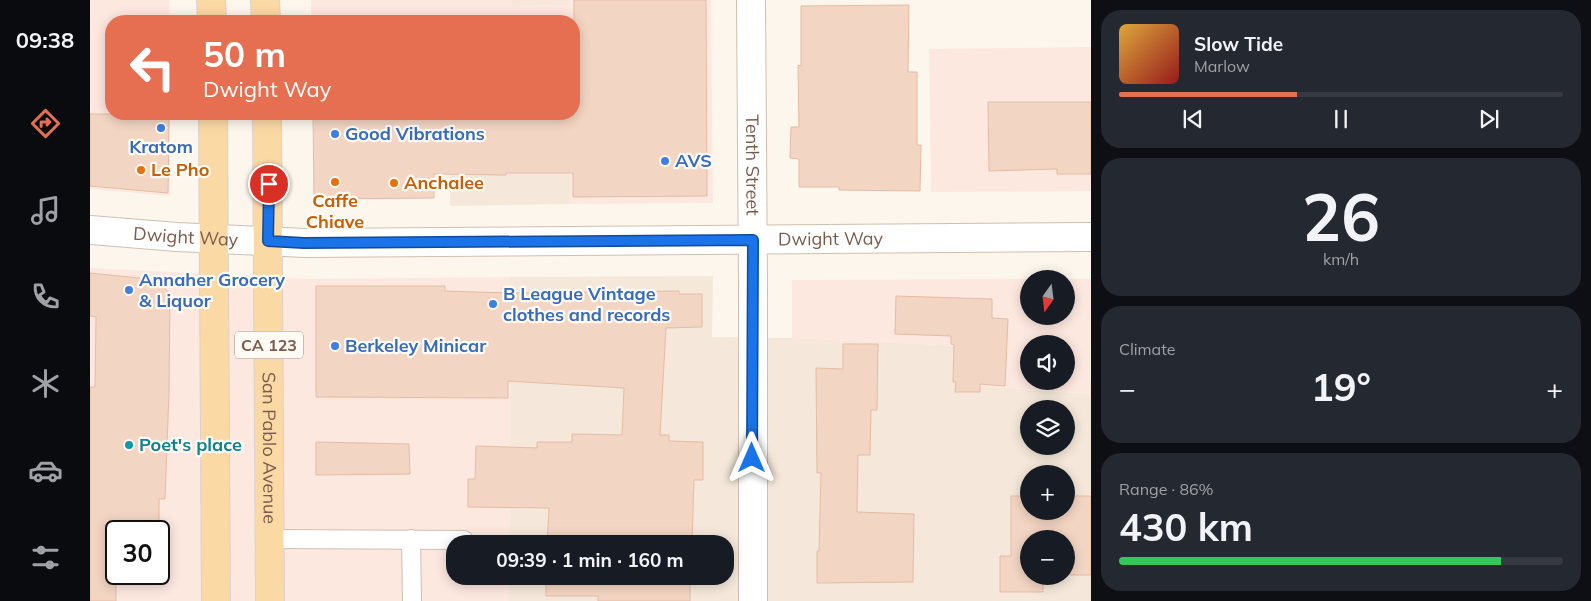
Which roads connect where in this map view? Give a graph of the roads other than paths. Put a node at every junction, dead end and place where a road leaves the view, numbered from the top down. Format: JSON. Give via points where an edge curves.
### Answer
{"nodes":[{"id":1,"x":210,"y":0,"type":"edge"},
{"id":2,"x":265,"y":0,"type":"edge"},
{"id":3,"x":751,"y":0,"type":"edge"},
{"id":4,"x":211,"y":15,"type":"edge"},
{"id":5,"x":266,"y":15,"type":"edge"},
{"id":6,"x":213,"y":120,"type":"edge"},
{"id":7,"x":268,"y":120,"type":"edge"},
{"id":8,"x":90,"y":230,"type":"edge"},
{"id":9,"x":1091,"y":237,"type":"edge"},
{"id":10,"x":213,"y":238,"type":"junction"},
{"id":11,"x":753,"y":240,"type":"junction"},
{"id":12,"x":268,"y":241,"type":"junction"},
{"id":13,"x":271,"y":539,"type":"junction"},
{"id":14,"x":411,"y":539,"type":"junction"},
{"id":15,"x":446,"y":540,"type":"edge"},
{"id":16,"x":216,"y":601,"type":"edge"},
{"id":17,"x":270,"y":601,"type":"edge"},
{"id":18,"x":412,"y":601,"type":"edge"},
{"id":19,"x":753,"y":601,"type":"edge"}],
"edges":[{"from":1,"to":4,"type":"main road"},
{"from":2,"to":5,"type":"main road"},
{"from":3,"to":11,"type":"street","name":"Tenth Street"},
{"from":6,"to":10,"type":"main road","number":"CA 123"},
{"from":7,"to":12,"type":"main road","name":"San Pablo Avenue","number":"CA 123"},
{"from":8,"to":10,"type":"street","name":"Dwight Way"},
{"from":9,"to":11,"type":"street","name":"Dwight Way"},
{"from":10,"to":12,"type":"street","name":"Dwight Way"},
{"from":10,"to":16,"type":"main road","number":"CA 123"},
{"from":11,"to":12,"type":"street","name":"Dwight Way"},
{"from":11,"to":19,"type":"street","name":"Tenth Street"},
{"from":12,"to":13,"type":"main road","name":"San Pablo Avenue","number":"CA 123"},
{"from":13,"to":14,"type":"lane"},
{"from":13,"to":17,"type":"main road","name":"San Pablo Avenue","number":"CA 123"},
{"from":14,"to":15,"type":"lane"},
{"from":14,"to":18,"type":"lane"}]}
